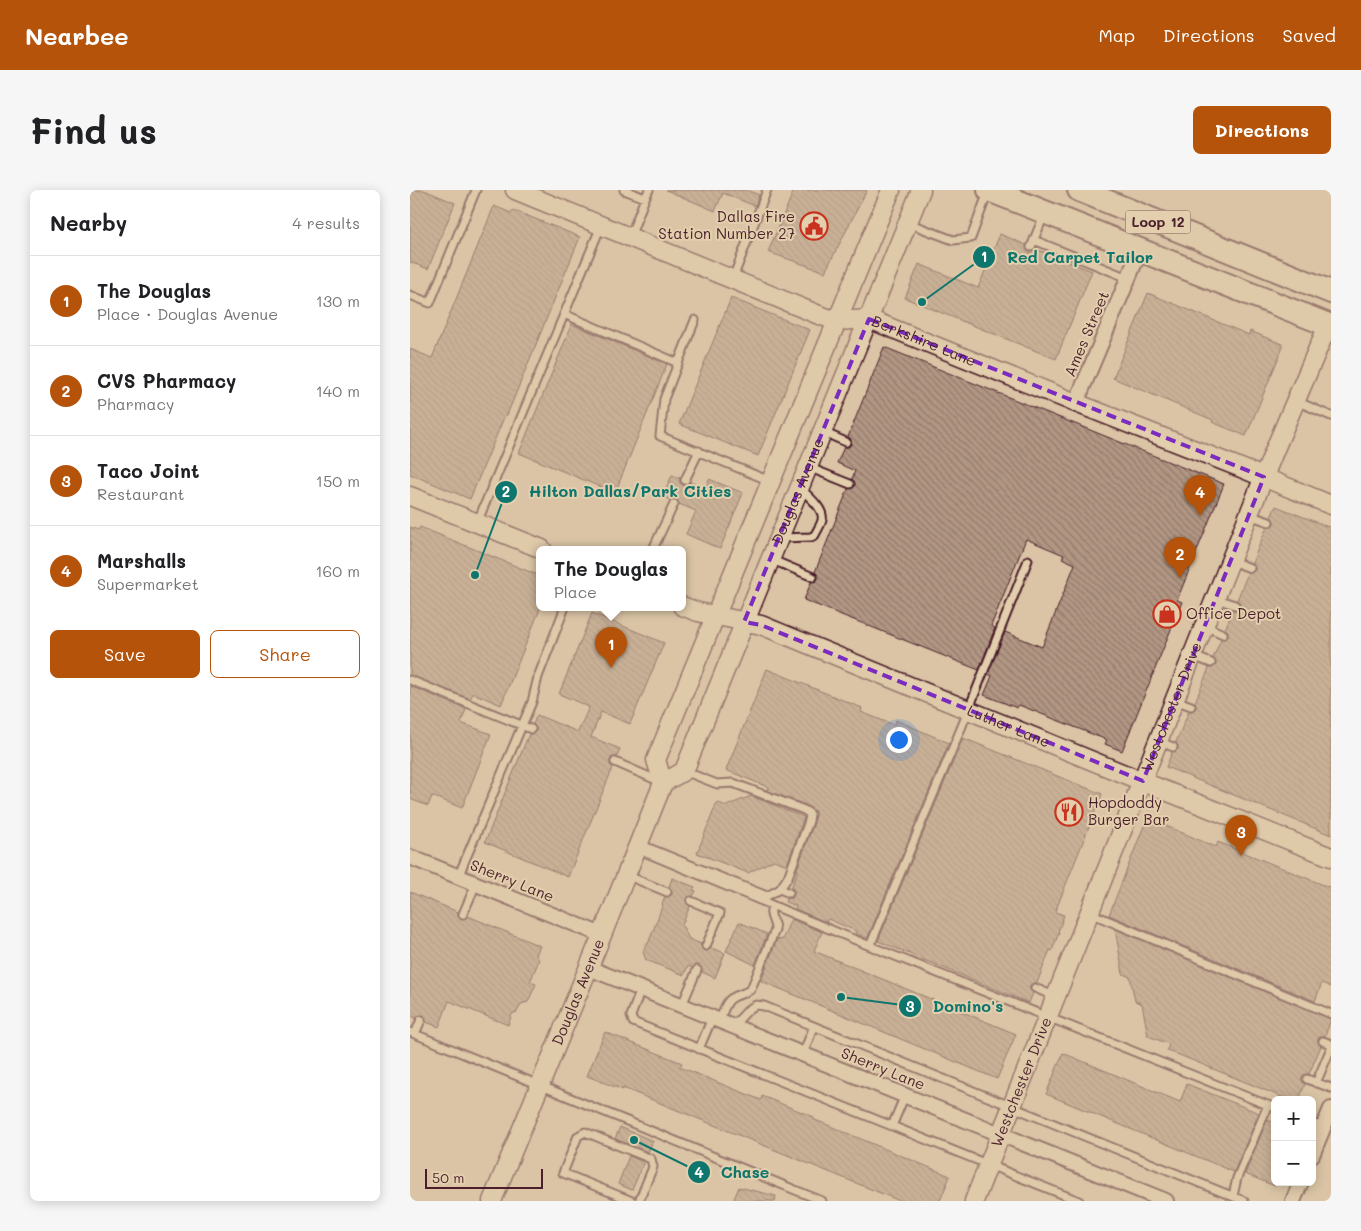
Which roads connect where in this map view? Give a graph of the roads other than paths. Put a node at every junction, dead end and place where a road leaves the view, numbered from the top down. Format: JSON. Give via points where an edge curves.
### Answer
{"nodes":[{"id":1,"x":476,"y":190,"type":"edge"},
{"id":2,"x":515,"y":190,"type":"edge"},
{"id":3,"x":624,"y":190,"type":"edge"},
{"id":4,"x":649,"y":190,"type":"edge"},
{"id":5,"x":767,"y":190,"type":"edge"},
{"id":6,"x":891,"y":190,"type":"edge"},
{"id":7,"x":921,"y":190,"type":"edge"},
{"id":8,"x":989,"y":190,"type":"edge"},
{"id":9,"x":1079,"y":190,"type":"edge"},
{"id":10,"x":645,"y":198,"type":"junction"},
{"id":11,"x":1045,"y":212,"type":"junction"},
{"id":12,"x":908,"y":223,"type":"junction"},
{"id":13,"x":602,"y":226,"type":"junction"},
{"id":14,"x":630,"y":237,"type":"junction"},
{"id":15,"x":1140,"y":250,"type":"junction"},
{"id":16,"x":1128,"y":278,"type":"junction"},
{"id":17,"x":732,"y":280,"type":"junction"},
{"id":18,"x":1331,"y":292,"type":"edge"},
{"id":19,"x":410,"y":295,"type":"edge"},
{"id":20,"x":564,"y":314,"type":"junction"},
{"id":21,"x":869,"y":319,"type":"junction"},
{"id":22,"x":695,"y":320,"type":"dead end"},
{"id":23,"x":837,"y":321,"type":"junction"},
{"id":24,"x":1330,"y":325,"type":"edge"},
{"id":25,"x":678,"y":363,"type":"junction"},
{"id":26,"x":1296,"y":401,"type":"junction"},
{"id":27,"x":1076,"y":403,"type":"junction"},
{"id":28,"x":1331,"y":416,"type":"edge"},
{"id":29,"x":796,"y":421,"type":"junction"},
{"id":30,"x":822,"y":432,"type":"junction"},
{"id":31,"x":846,"y":442,"type":"dead end"},
{"id":32,"x":698,"y":451,"type":"junction"},
{"id":33,"x":781,"y":456,"type":"junction"},
{"id":34,"x":808,"y":467,"type":"junction"},
{"id":35,"x":1264,"y":477,"type":"junction"},
{"id":36,"x":685,"y":480,"type":"dead end"},
{"id":37,"x":770,"y":481,"type":"junction"},
{"id":38,"x":850,"y":484,"type":"dead end"},
{"id":39,"x":800,"y":487,"type":"junction"},
{"id":40,"x":410,"y":496,"type":"edge"},
{"id":41,"x":674,"y":504,"type":"dead end"},
{"id":42,"x":1331,"y":505,"type":"edge"},
{"id":43,"x":1249,"y":514,"type":"junction"},
{"id":44,"x":1269,"y":522,"type":"dead end"},
{"id":45,"x":477,"y":523,"type":"junction"},
{"id":46,"x":778,"y":538,"type":"junction"},
{"id":47,"x":654,"y":546,"type":"edge"},
{"id":48,"x":536,"y":547,"type":"edge"},
{"id":49,"x":770,"y":559,"type":"junction"},
{"id":50,"x":1028,"y":560,"type":"dead end"},
{"id":51,"x":1231,"y":560,"type":"junction"},
{"id":52,"x":1250,"y":568,"type":"dead end"},
{"id":53,"x":812,"y":578,"type":"dead end"},
{"id":54,"x":1216,"y":599,"type":"junction"},
{"id":55,"x":1235,"y":605,"type":"dead end"},
{"id":56,"x":686,"y":608,"type":"edge"},
{"id":57,"x":563,"y":611,"type":"edge"},
{"id":58,"x":715,"y":616,"type":"junction"},
{"id":59,"x":744,"y":622,"type":"junction"},
{"id":60,"x":1205,"y":626,"type":"junction"},
{"id":61,"x":1223,"y":634,"type":"dead end"},
{"id":62,"x":1193,"y":656,"type":"junction"},
{"id":63,"x":1211,"y":663,"type":"dead end"},
{"id":64,"x":410,"y":680,"type":"edge"},
{"id":65,"x":1174,"y":700,"type":"junction"},
{"id":66,"x":1191,"y":706,"type":"dead end"},
{"id":67,"x":968,"y":710,"type":"junction"},
{"id":68,"x":522,"y":725,"type":"junction"},
{"id":69,"x":531,"y":729,"type":"dead end"},
{"id":70,"x":615,"y":762,"type":"dead end"},
{"id":71,"x":684,"y":771,"type":"junction"},
{"id":72,"x":1142,"y":781,"type":"junction"},
{"id":73,"x":663,"y":783,"type":"junction"},
{"id":74,"x":810,"y":821,"type":"junction"},
{"id":75,"x":817,"y":824,"type":"dead end"},
{"id":76,"x":638,"y":847,"type":"junction"},
{"id":77,"x":410,"y":857,"type":"edge"},
{"id":78,"x":1331,"y":857,"type":"edge"},
{"id":79,"x":626,"y":875,"type":"junction"},
{"id":80,"x":458,"y":877,"type":"junction"},
{"id":81,"x":476,"y":884,"type":"junction"},
{"id":82,"x":780,"y":889,"type":"junction"},
{"id":83,"x":667,"y":892,"type":"dead end"},
{"id":84,"x":789,"y":892,"type":"dead end"},
{"id":85,"x":691,"y":901,"type":"dead end"},
{"id":86,"x":772,"y":905,"type":"junction"},
{"id":87,"x":1090,"y":913,"type":"junction"},
{"id":88,"x":463,"y":914,"type":"dead end"},
{"id":89,"x":602,"y":935,"type":"junction"},
{"id":90,"x":706,"y":946,"type":"dead end"},
{"id":91,"x":870,"y":946,"type":"junction"},
{"id":92,"x":589,"y":968,"type":"junction"},
{"id":93,"x":697,"y":970,"type":"dead end"},
{"id":94,"x":1035,"y":988,"type":"dead end"},
{"id":95,"x":641,"y":989,"type":"junction"},
{"id":96,"x":1056,"y":997,"type":"junction"},
{"id":97,"x":682,"y":1005,"type":"junction"},
{"id":98,"x":1331,"y":1014,"type":"edge"},
{"id":99,"x":1048,"y":1017,"type":"junction"},
{"id":100,"x":716,"y":1019,"type":"junction"},
{"id":101,"x":421,"y":1020,"type":"dead end"},
{"id":102,"x":733,"y":1026,"type":"junction"},
{"id":103,"x":814,"y":1026,"type":"junction"},
{"id":104,"x":413,"y":1033,"type":"edge"},
{"id":105,"x":1323,"y":1041,"type":"dead end"},
{"id":106,"x":1331,"y":1046,"type":"edge"},
{"id":107,"x":699,"y":1048,"type":"junction"},
{"id":108,"x":803,"y":1054,"type":"junction"},
{"id":109,"x":1307,"y":1079,"type":"dead end"},
{"id":110,"x":1316,"y":1083,"type":"junction"},
{"id":111,"x":540,"y":1084,"type":"junction"},
{"id":112,"x":1331,"y":1088,"type":"edge"},
{"id":113,"x":905,"y":1095,"type":"junction"},
{"id":114,"x":1271,"y":1106,"type":"edge"},
{"id":115,"x":1012,"y":1107,"type":"junction"},
{"id":116,"x":1271,"y":1108,"type":"edge"},
{"id":117,"x":1331,"y":1109,"type":"edge"},
{"id":118,"x":1318,"y":1125,"type":"edge"},
{"id":119,"x":892,"y":1126,"type":"junction"},
{"id":120,"x":1001,"y":1134,"type":"junction"},
{"id":121,"x":1315,"y":1141,"type":"edge"},
{"id":122,"x":989,"y":1165,"type":"junction"},
{"id":123,"x":1299,"y":1186,"type":"edge"},
{"id":124,"x":1233,"y":1196,"type":"junction"},
{"id":125,"x":1142,"y":1197,"type":"edge"},
{"id":126,"x":492,"y":1201,"type":"edge"},
{"id":127,"x":632,"y":1201,"type":"edge"},
{"id":128,"x":639,"y":1201,"type":"edge"},
{"id":129,"x":822,"y":1201,"type":"edge"},
{"id":130,"x":974,"y":1201,"type":"edge"},
{"id":131,"x":1078,"y":1201,"type":"edge"},
{"id":132,"x":1166,"y":1201,"type":"edge"},
{"id":133,"x":1244,"y":1201,"type":"edge"},
{"id":134,"x":1293,"y":1201,"type":"edge"}],
"edges":[{"from":1,"to":19,"type":"lane","via":[[430,303]]},
{"from":2,"to":13,"type":"street","name":"Berkshire Lane","via":[[544,199]]},
{"from":3,"to":10,"type":"lane"},
{"from":4,"to":10,"type":"lane"},
{"from":5,"to":17,"type":"lane"},
{"from":6,"to":23,"type":"street","name":"Douglas Avenue"},
{"from":7,"to":12,"type":"street","name":"Douglas Avenue"},
{"from":8,"to":11,"type":"main road","number":"Loop 12"},
{"from":8,"to":12,"type":"lane","via":[[971,238],[953,240]]},
{"from":9,"to":18,"type":"main road","number":"Loop 12"},
{"from":10,"to":14,"type":"lane"},
{"from":11,"to":15,"type":"main road","number":"Loop 12"},
{"from":11,"to":16,"type":"lane","via":[[1032,243]]},
{"from":12,"to":21,"type":"street","name":"Douglas Avenue"},
{"from":13,"to":14,"type":"street","name":"Berkshire Lane"},
{"from":13,"to":20,"type":"lane"},
{"from":14,"to":17,"type":"street","name":"Berkshire Lane"},
{"from":15,"to":16,"type":"street","name":"Ames Street"},
{"from":15,"to":24,"type":"main road","number":"Loop 12"},
{"from":16,"to":27,"type":"street","name":"Ames Street"},
{"from":17,"to":23,"type":"street","name":"Berkshire Lane"},
{"from":20,"to":25,"type":"lane"},
{"from":20,"to":45,"type":"lane"},
{"from":21,"to":23,"type":"street","name":"Berkshire Lane"},
{"from":21,"to":27,"type":"street","name":"Berkshire Lane"},
{"from":21,"to":30,"type":"street","name":"Douglas Avenue"},
{"from":22,"to":25,"type":"lane"},
{"from":23,"to":29,"type":"street","name":"Douglas Avenue"},
{"from":24,"to":26,"type":"street","name":"Westchester Drive"},
{"from":25,"to":32,"type":"lane","via":[[664,398],[660,436]]},
{"from":26,"to":28,"type":"lane"},
{"from":26,"to":35,"type":"street","name":"Westchester Drive"},
{"from":27,"to":35,"type":"street","name":"Berkshire Lane"},
{"from":29,"to":30,"type":"street"},
{"from":29,"to":33,"type":"street","name":"Douglas Avenue"},
{"from":30,"to":31,"type":"lane"},
{"from":30,"to":34,"type":"street","name":"Douglas Avenue"},
{"from":32,"to":36,"type":"lane"},
{"from":32,"to":37,"type":"lane"},
{"from":33,"to":34,"type":"street"},
{"from":33,"to":37,"type":"street","name":"Douglas Avenue"},
{"from":34,"to":38,"type":"lane"},
{"from":34,"to":39,"type":"street","name":"Douglas Avenue"},
{"from":35,"to":42,"type":"street","name":"Berkshire Lane"},
{"from":35,"to":43,"type":"street","name":"Westchester Drive"},
{"from":37,"to":58,"type":"street","name":"Douglas Avenue"},
{"from":39,"to":46,"type":"street","name":"Douglas Avenue"},
{"from":39,"to":46,"type":"lane","via":[[815,502],[822,513],[822,520],[811,537]]},
{"from":40,"to":45,"type":"street"},
{"from":41,"to":47,"type":"lane"},
{"from":43,"to":44,"type":"lane"},
{"from":43,"to":51,"type":"street","name":"Westchester Drive"},
{"from":45,"to":48,"type":"street"},
{"from":46,"to":49,"type":"street","name":"Douglas Avenue"},
{"from":49,"to":53,"type":"lane"},
{"from":49,"to":59,"type":"street","name":"Douglas Avenue"},
{"from":50,"to":67,"type":"lane"},
{"from":51,"to":52,"type":"lane"},
{"from":51,"to":54,"type":"street","name":"Westchester Drive"},
{"from":54,"to":55,"type":"lane"},
{"from":54,"to":60,"type":"street","name":"Westchester Drive"},
{"from":56,"to":58,"type":"street","name":"Luther Lane"},
{"from":57,"to":68,"type":"lane"},
{"from":58,"to":59,"type":"street","name":"Luther Lane"},
{"from":58,"to":73,"type":"street","name":"Douglas Avenue","via":[[656,760]]},
{"from":59,"to":67,"type":"street","name":"Luther Lane","via":[[761,625]]},
{"from":59,"to":71,"type":"street","name":"Douglas Avenue"},
{"from":60,"to":61,"type":"lane"},
{"from":60,"to":62,"type":"street","name":"Westchester Drive"},
{"from":62,"to":63,"type":"lane"},
{"from":62,"to":65,"type":"street","name":"Westchester Drive"},
{"from":64,"to":68,"type":"lane"},
{"from":65,"to":66,"type":"lane"},
{"from":65,"to":72,"type":"street","name":"Westchester Drive","via":[[1166,744]]},
{"from":67,"to":72,"type":"street","name":"Luther Lane"},
{"from":67,"to":91,"type":"lane"},
{"from":68,"to":69,"type":"lane"},
{"from":68,"to":80,"type":"lane"},
{"from":70,"to":73,"type":"lane"},
{"from":71,"to":73,"type":"street"},
{"from":71,"to":74,"type":"lane","via":[[717,784],[733,784],[804,810],[810,814]]},
{"from":72,"to":78,"type":"street","name":"Luther Lane"},
{"from":72,"to":87,"type":"street","name":"Westchester Drive"},
{"from":73,"to":76,"type":"street","name":"Douglas Avenue"},
{"from":74,"to":75,"type":"lane"},
{"from":74,"to":82,"type":"lane"},
{"from":76,"to":79,"type":"street","name":"Douglas Avenue"},
{"from":76,"to":82,"type":"lane","via":[[767,896]]},
{"from":76,"to":86,"type":"lane"},
{"from":77,"to":80,"type":"street","name":"Sherry Lane"},
{"from":79,"to":83,"type":"lane"},
{"from":79,"to":89,"type":"street","name":"Douglas Avenue"},
{"from":80,"to":81,"type":"street","name":"Sherry Lane"},
{"from":81,"to":88,"type":"lane"},
{"from":81,"to":89,"type":"street","name":"Sherry Lane"},
{"from":82,"to":84,"type":"lane"},
{"from":85,"to":90,"type":"lane","via":[[720,913]]},
{"from":86,"to":91,"type":"lane"},
{"from":86,"to":100,"type":"lane","via":[[770,916],[775,930],[751,988],[728,1001]]},
{"from":87,"to":96,"type":"street","name":"Westchester Drive"},
{"from":87,"to":98,"type":"lane"},
{"from":89,"to":92,"type":"street","name":"Douglas Avenue"},
{"from":91,"to":99,"type":"lane"},
{"from":92,"to":95,"type":"street","name":"Sherry Lane"},
{"from":92,"to":111,"type":"street","name":"Douglas Avenue"},
{"from":93,"to":97,"type":"lane"},
{"from":94,"to":96,"type":"lane"},
{"from":95,"to":97,"type":"street","name":"Sherry Lane"},
{"from":95,"to":107,"type":"lane","via":[[631,1016],[633,1022]]},
{"from":96,"to":99,"type":"street","name":"Westchester Drive"},
{"from":97,"to":100,"type":"street","name":"Sherry Lane"},
{"from":99,"to":114,"type":"lane"},
{"from":99,"to":115,"type":"street","name":"Westchester Drive"},
{"from":100,"to":102,"type":"street","name":"Sherry Lane"},
{"from":100,"to":107,"type":"lane"},
{"from":101,"to":104,"type":"lane"},
{"from":102,"to":103,"type":"lane","via":[[756,1005]]},
{"from":102,"to":108,"type":"street","name":"Sherry Lane"},
{"from":103,"to":108,"type":"lane"},
{"from":103,"to":115,"type":"lane"},
{"from":104,"to":111,"type":"lane"},
{"from":105,"to":106,"type":"lane"},
{"from":106,"to":110,"type":"lane"},
{"from":107,"to":119,"type":"lane"},
{"from":108,"to":113,"type":"street","name":"Sherry Lane"},
{"from":109,"to":110,"type":"lane"},
{"from":110,"to":112,"type":"lane"},
{"from":111,"to":126,"type":"street","name":"Douglas Avenue"},
{"from":111,"to":129,"type":"lane"},
{"from":113,"to":119,"type":"lane"},
{"from":113,"to":120,"type":"street","name":"Sherry Lane"},
{"from":115,"to":120,"type":"street","name":"Westchester Drive"},
{"from":115,"to":124,"type":"lane"},
{"from":116,"to":124,"type":"lane","via":[[1237,1178]]},
{"from":117,"to":118,"type":"street"},
{"from":118,"to":121,"type":"street"},
{"from":119,"to":122,"type":"lane"},
{"from":120,"to":122,"type":"street","name":"Westchester Drive"},
{"from":120,"to":125,"type":"street","name":"Sherry Lane"},
{"from":122,"to":130,"type":"street","name":"Westchester Drive"},
{"from":122,"to":131,"type":"lane"},
{"from":123,"to":134,"type":"street"},
{"from":124,"to":133,"type":"lane"},
{"from":125,"to":132,"type":"street","name":"Sherry Lane"},
{"from":127,"to":128,"type":"lane","via":[[563,1173],[578,1136],[585,1132],[650,1159],[653,1167]]}]}
